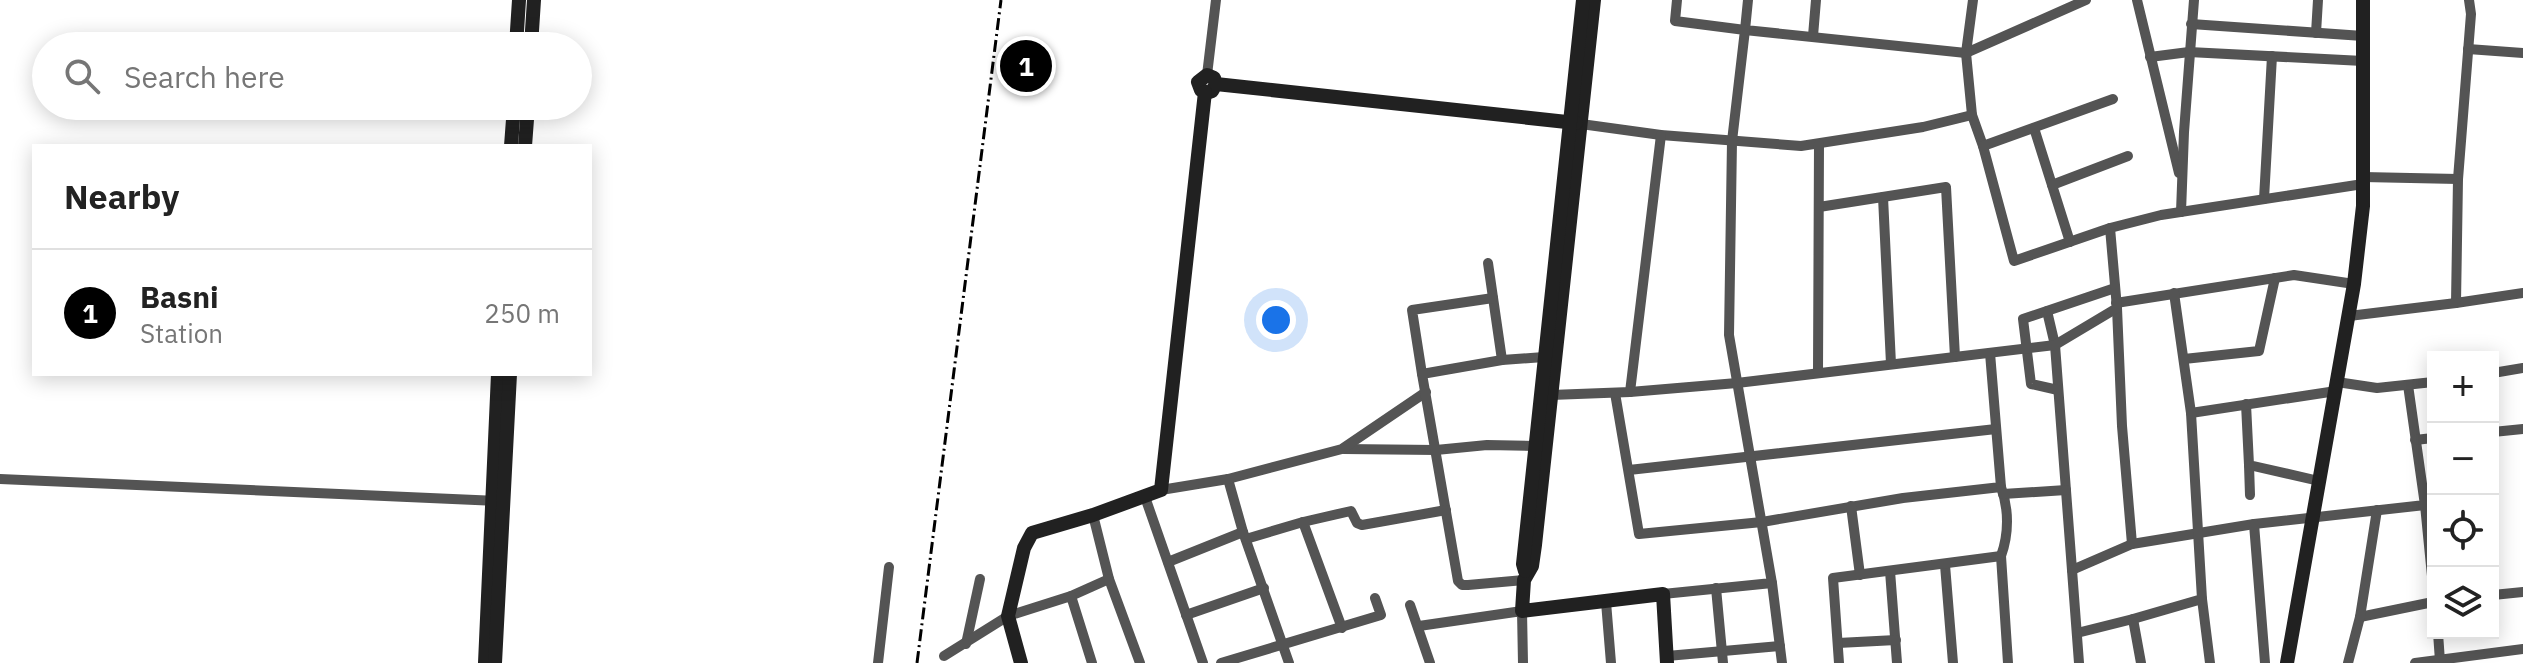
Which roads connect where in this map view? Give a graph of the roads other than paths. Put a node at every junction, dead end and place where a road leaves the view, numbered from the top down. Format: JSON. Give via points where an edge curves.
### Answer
{"nodes":[{"id":1,"x":519,"y":0,"type":"edge"},
{"id":2,"x":534,"y":0,"type":"edge"},
{"id":3,"x":1216,"y":0,"type":"edge"},
{"id":4,"x":1583,"y":0,"type":"edge"},
{"id":5,"x":1594,"y":0,"type":"edge"},
{"id":6,"x":1677,"y":0,"type":"edge"},
{"id":7,"x":1748,"y":0,"type":"edge"},
{"id":8,"x":1816,"y":0,"type":"edge"},
{"id":9,"x":1973,"y":0,"type":"edge"},
{"id":10,"x":2086,"y":0,"type":"edge"},
{"id":11,"x":2137,"y":0,"type":"edge"},
{"id":12,"x":2194,"y":0,"type":"edge"},
{"id":13,"x":2318,"y":0,"type":"edge"},
{"id":14,"x":2363,"y":0,"type":"edge"},
{"id":15,"x":2469,"y":0,"type":"edge"},
{"id":16,"x":2191,"y":24,"type":"junction"},
{"id":17,"x":1745,"y":30,"type":"junction"},
{"id":18,"x":517,"y":32,"type":"edge"},
{"id":19,"x":532,"y":32,"type":"edge"},
{"id":20,"x":2316,"y":33,"type":"junction"},
{"id":21,"x":1813,"y":36,"type":"junction"},
{"id":22,"x":2363,"y":36,"type":"junction"},
{"id":23,"x":2468,"y":49,"type":"junction"},
{"id":24,"x":2189,"y":52,"type":"junction"},
{"id":25,"x":1966,"y":53,"type":"junction"},
{"id":26,"x":2523,"y":53,"type":"edge"},
{"id":27,"x":2272,"y":56,"type":"junction"},
{"id":28,"x":2150,"y":57,"type":"junction"},
{"id":29,"x":2363,"y":61,"type":"junction"},
{"id":30,"x":1209,"y":84,"type":"junction"},
{"id":31,"x":2113,"y":99,"type":"dead end"},
{"id":32,"x":1972,"y":115,"type":"junction"},
{"id":33,"x":513,"y":120,"type":"edge"},
{"id":34,"x":527,"y":120,"type":"edge"},
{"id":35,"x":1575,"y":123,"type":"junction"},
{"id":36,"x":2034,"y":128,"type":"junction"},
{"id":37,"x":1661,"y":135,"type":"junction"},
{"id":38,"x":1732,"y":141,"type":"junction"},
{"id":39,"x":511,"y":144,"type":"edge"},
{"id":40,"x":525,"y":144,"type":"edge"},
{"id":41,"x":1819,"y":144,"type":"junction"},
{"id":42,"x":1983,"y":146,"type":"junction"},
{"id":43,"x":2128,"y":156,"type":"dead end"},
{"id":44,"x":2458,"y":179,"type":"junction"},
{"id":45,"x":2363,"y":180,"type":"junction"},
{"id":46,"x":2052,"y":185,"type":"junction"},
{"id":47,"x":2183,"y":187,"type":"junction"},
{"id":48,"x":1883,"y":197,"type":"junction"},
{"id":49,"x":2264,"y":199,"type":"junction"},
{"id":50,"x":1819,"y":207,"type":"junction"},
{"id":51,"x":2181,"y":212,"type":"junction"},
{"id":52,"x":2110,"y":228,"type":"junction"},
{"id":53,"x":2070,"y":242,"type":"junction"},
{"id":54,"x":1488,"y":263,"type":"dead end"},
{"id":55,"x":2275,"y":278,"type":"junction"},
{"id":56,"x":2354,"y":284,"type":"junction"},
{"id":57,"x":2115,"y":288,"type":"junction"},
{"id":58,"x":2174,"y":293,"type":"junction"},
{"id":59,"x":2523,"y":293,"type":"edge"},
{"id":60,"x":1493,"y":298,"type":"junction"},
{"id":61,"x":2456,"y":303,"type":"junction"},
{"id":62,"x":2117,"y":306,"type":"junction"},
{"id":63,"x":2047,"y":311,"type":"junction"},
{"id":64,"x":2349,"y":316,"type":"junction"},
{"id":65,"x":2055,"y":345,"type":"junction"},
{"id":66,"x":2026,"y":348,"type":"junction"},
{"id":67,"x":1990,"y":353,"type":"junction"},
{"id":68,"x":1544,"y":357,"type":"junction"},
{"id":69,"x":1955,"y":357,"type":"junction"},
{"id":70,"x":2184,"y":359,"type":"junction"},
{"id":71,"x":1502,"y":360,"type":"junction"},
{"id":72,"x":1891,"y":364,"type":"junction"},
{"id":73,"x":2523,"y":368,"type":"edge"},
{"id":74,"x":2499,"y":372,"type":"edge"},
{"id":75,"x":1818,"y":373,"type":"junction"},
{"id":76,"x":1422,"y":374,"type":"junction"},
{"id":77,"x":498,"y":376,"type":"edge"},
{"id":78,"x":510,"y":376,"type":"edge"},
{"id":79,"x":1737,"y":383,"type":"junction"},
{"id":80,"x":2427,"y":383,"type":"edge"},
{"id":81,"x":2408,"y":385,"type":"junction"},
{"id":82,"x":2336,"y":387,"type":"junction"},
{"id":83,"x":2058,"y":390,"type":"junction"},
{"id":84,"x":1426,"y":392,"type":"junction"},
{"id":85,"x":1630,"y":392,"type":"junction"},
{"id":86,"x":1615,"y":393,"type":"junction"},
{"id":87,"x":1551,"y":395,"type":"junction"},
{"id":88,"x":2246,"y":404,"type":"junction"},
{"id":89,"x":2191,"y":413,"type":"junction"},
{"id":90,"x":1996,"y":429,"type":"junction"},
{"id":91,"x":2523,"y":429,"type":"edge"},
{"id":92,"x":2499,"y":431,"type":"edge"},
{"id":93,"x":2427,"y":439,"type":"edge"},
{"id":94,"x":2415,"y":440,"type":"junction"},
{"id":95,"x":1535,"y":446,"type":"junction"},
{"id":96,"x":1342,"y":449,"type":"junction"},
{"id":97,"x":1436,"y":450,"type":"junction"},
{"id":98,"x":1752,"y":456,"type":"junction"},
{"id":99,"x":2249,"y":465,"type":"junction"},
{"id":100,"x":1629,"y":470,"type":"junction"},
{"id":101,"x":0,"y":479,"type":"edge"},
{"id":102,"x":1228,"y":479,"type":"junction"},
{"id":103,"x":2319,"y":481,"type":"junction"},
{"id":104,"x":1161,"y":490,"type":"junction"},
{"id":105,"x":2002,"y":490,"type":"junction"},
{"id":106,"x":2066,"y":490,"type":"junction"},
{"id":107,"x":2250,"y":495,"type":"dead end"},
{"id":108,"x":1145,"y":497,"type":"junction"},
{"id":109,"x":497,"y":501,"type":"junction"},
{"id":110,"x":2425,"y":505,"type":"junction"},
{"id":111,"x":1851,"y":506,"type":"junction"},
{"id":112,"x":1446,"y":510,"type":"junction"},
{"id":113,"x":2377,"y":510,"type":"junction"},
{"id":114,"x":1093,"y":515,"type":"junction"},
{"id":115,"x":2313,"y":519,"type":"junction"},
{"id":116,"x":1303,"y":522,"type":"junction"},
{"id":117,"x":1762,"y":522,"type":"junction"},
{"id":118,"x":2254,"y":524,"type":"junction"},
{"id":119,"x":2200,"y":532,"type":"junction"},
{"id":120,"x":1244,"y":536,"type":"junction"},
{"id":121,"x":2132,"y":544,"type":"junction"},
{"id":122,"x":2001,"y":556,"type":"junction"},
{"id":123,"x":1168,"y":562,"type":"junction"},
{"id":124,"x":1945,"y":565,"type":"junction"},
{"id":125,"x":889,"y":567,"type":"dead end"},
{"id":126,"x":2431,"y":567,"type":"edge"},
{"id":127,"x":2072,"y":570,"type":"junction"},
{"id":128,"x":1890,"y":571,"type":"junction"},
{"id":129,"x":1860,"y":575,"type":"junction"},
{"id":130,"x":1525,"y":578,"type":"junction"},
{"id":131,"x":980,"y":579,"type":"dead end"},
{"id":132,"x":1109,"y":579,"type":"junction"},
{"id":133,"x":1772,"y":583,"type":"junction"},
{"id":134,"x":1264,"y":588,"type":"junction"},
{"id":135,"x":1716,"y":588,"type":"junction"},
{"id":136,"x":2523,"y":592,"type":"edge"},
{"id":137,"x":1663,"y":594,"type":"junction"},
{"id":138,"x":2499,"y":594,"type":"edge"},
{"id":139,"x":1071,"y":596,"type":"junction"},
{"id":140,"x":1375,"y":598,"type":"dead end"},
{"id":141,"x":2202,"y":599,"type":"junction"},
{"id":142,"x":1606,"y":602,"type":"junction"},
{"id":143,"x":2427,"y":603,"type":"edge"},
{"id":144,"x":1410,"y":605,"type":"dead end"},
{"id":145,"x":1522,"y":611,"type":"junction"},
{"id":146,"x":1186,"y":615,"type":"junction"},
{"id":147,"x":1008,"y":616,"type":"junction"},
{"id":148,"x":2360,"y":617,"type":"junction"},
{"id":149,"x":2133,"y":619,"type":"junction"},
{"id":150,"x":1419,"y":626,"type":"junction"},
{"id":151,"x":1342,"y":628,"type":"junction"},
{"id":152,"x":2077,"y":633,"type":"junction"},
{"id":153,"x":2438,"y":639,"type":"edge"},
{"id":154,"x":1896,"y":640,"type":"junction"},
{"id":155,"x":1838,"y":643,"type":"junction"},
{"id":156,"x":966,"y":644,"type":"junction"},
{"id":157,"x":1282,"y":644,"type":"junction"},
{"id":158,"x":1780,"y":646,"type":"junction"},
{"id":159,"x":2523,"y":649,"type":"edge"},
{"id":160,"x":944,"y":656,"type":"dead end"},
{"id":161,"x":1723,"y":657,"type":"edge"},
{"id":162,"x":1667,"y":659,"type":"edge"},
{"id":163,"x":2440,"y":661,"type":"junction"},
{"id":164,"x":485,"y":663,"type":"edge"},
{"id":165,"x":495,"y":663,"type":"edge"},
{"id":166,"x":878,"y":663,"type":"edge"},
{"id":167,"x":1021,"y":663,"type":"edge"},
{"id":168,"x":1092,"y":663,"type":"edge"},
{"id":169,"x":1140,"y":663,"type":"edge"},
{"id":170,"x":1203,"y":663,"type":"edge"},
{"id":171,"x":1221,"y":663,"type":"edge"},
{"id":172,"x":1289,"y":663,"type":"edge"},
{"id":173,"x":1430,"y":663,"type":"edge"},
{"id":174,"x":1523,"y":663,"type":"edge"},
{"id":175,"x":1611,"y":663,"type":"edge"},
{"id":176,"x":1782,"y":663,"type":"edge"},
{"id":177,"x":1839,"y":663,"type":"edge"},
{"id":178,"x":1897,"y":663,"type":"edge"},
{"id":179,"x":1953,"y":663,"type":"edge"},
{"id":180,"x":2008,"y":663,"type":"edge"},
{"id":181,"x":2079,"y":663,"type":"edge"},
{"id":182,"x":2141,"y":663,"type":"edge"},
{"id":183,"x":2210,"y":663,"type":"edge"},
{"id":184,"x":2265,"y":663,"type":"edge"},
{"id":185,"x":2287,"y":663,"type":"edge"},
{"id":186,"x":2348,"y":663,"type":"edge"},
{"id":187,"x":2415,"y":663,"type":"edge"}],
"edges":[{"from":1,"to":18,"type":"street"},
{"from":2,"to":19,"type":"street"},
{"from":3,"to":30,"type":"street"},
{"from":4,"to":35,"type":"street"},
{"from":5,"to":35,"type":"street"},
{"from":6,"to":17,"type":"street","via":[[1675,21]]},
{"from":7,"to":17,"type":"street"},
{"from":8,"to":21,"type":"street"},
{"from":9,"to":25,"type":"street"},
{"from":10,"to":25,"type":"street"},
{"from":11,"to":28,"type":"street"},
{"from":12,"to":16,"type":"street"},
{"from":13,"to":20,"type":"street"},
{"from":14,"to":22,"type":"street"},
{"from":15,"to":23,"type":"street"},
{"from":16,"to":20,"type":"street"},
{"from":16,"to":24,"type":"street"},
{"from":17,"to":21,"type":"street"},
{"from":17,"to":38,"type":"street"},
{"from":20,"to":22,"type":"street"},
{"from":21,"to":25,"type":"street"},
{"from":22,"to":29,"type":"street"},
{"from":23,"to":26,"type":"street"},
{"from":23,"to":44,"type":"street"},
{"from":24,"to":27,"type":"street"},
{"from":24,"to":28,"type":"street"},
{"from":24,"to":47,"type":"street"},
{"from":25,"to":32,"type":"street"},
{"from":27,"to":29,"type":"street"},
{"from":27,"to":49,"type":"street"},
{"from":28,"to":47,"type":"street"},
{"from":29,"to":45,"type":"street"},
{"from":30,"to":35,"type":"street"},
{"from":30,"to":104,"type":"street"},
{"from":31,"to":36,"type":"street"},
{"from":32,"to":41,"type":"street"},
{"from":32,"to":42,"type":"street"},
{"from":33,"to":39,"type":"street"},
{"from":34,"to":40,"type":"street"},
{"from":35,"to":37,"type":"street"},
{"from":35,"to":68,"type":"street"},
{"from":35,"to":87,"type":"street"},
{"from":36,"to":42,"type":"street"},
{"from":36,"to":46,"type":"street"},
{"from":37,"to":38,"type":"street"},
{"from":37,"to":85,"type":"street"},
{"from":38,"to":41,"type":"street"},
{"from":38,"to":79,"type":"street","via":[[1729,335]]},
{"from":41,"to":50,"type":"street"},
{"from":42,"to":53,"type":"street","via":[[2014,261]]},
{"from":43,"to":46,"type":"street"},
{"from":44,"to":45,"type":"street"},
{"from":44,"to":61,"type":"street"},
{"from":45,"to":49,"type":"street"},
{"from":45,"to":56,"type":"street"},
{"from":46,"to":53,"type":"street"},
{"from":47,"to":51,"type":"street"},
{"from":48,"to":50,"type":"street"},
{"from":48,"to":69,"type":"street","via":[[1946,187]]},
{"from":48,"to":72,"type":"street"},
{"from":49,"to":51,"type":"street"},
{"from":50,"to":75,"type":"street"},
{"from":51,"to":52,"type":"street"},
{"from":52,"to":53,"type":"street"},
{"from":52,"to":57,"type":"street"},
{"from":54,"to":60,"type":"street"},
{"from":55,"to":56,"type":"street","via":[[2294,275]]},
{"from":55,"to":58,"type":"street"},
{"from":55,"to":70,"type":"street","via":[[2259,351]]},
{"from":56,"to":64,"type":"street"},
{"from":57,"to":62,"type":"street"},
{"from":57,"to":63,"type":"street"},
{"from":58,"to":62,"type":"street"},
{"from":58,"to":70,"type":"street"},
{"from":59,"to":61,"type":"street"},
{"from":60,"to":71,"type":"street"},
{"from":60,"to":76,"type":"street","via":[[1412,310]]},
{"from":61,"to":64,"type":"street"},
{"from":62,"to":65,"type":"street"},
{"from":62,"to":121,"type":"street"},
{"from":63,"to":65,"type":"street"},
{"from":63,"to":66,"type":"street","via":[[2023,319]]},
{"from":64,"to":82,"type":"street"},
{"from":65,"to":66,"type":"street"},
{"from":65,"to":83,"type":"street"},
{"from":66,"to":67,"type":"street"},
{"from":66,"to":83,"type":"street","via":[[2031,384]]},
{"from":67,"to":69,"type":"street"},
{"from":67,"to":90,"type":"street"},
{"from":68,"to":71,"type":"street"},
{"from":68,"to":95,"type":"street"},
{"from":69,"to":72,"type":"street"},
{"from":70,"to":89,"type":"street"},
{"from":71,"to":76,"type":"street"},
{"from":72,"to":75,"type":"street"},
{"from":73,"to":74,"type":"street"},
{"from":75,"to":79,"type":"street"},
{"from":76,"to":84,"type":"street"},
{"from":77,"to":109,"type":"street"},
{"from":78,"to":109,"type":"street"},
{"from":79,"to":85,"type":"street"},
{"from":79,"to":98,"type":"street"},
{"from":80,"to":81,"type":"street"},
{"from":81,"to":82,"type":"street"},
{"from":81,"to":94,"type":"street"},
{"from":82,"to":88,"type":"street"},
{"from":82,"to":103,"type":"street"},
{"from":83,"to":106,"type":"street"},
{"from":84,"to":96,"type":"street"},
{"from":84,"to":97,"type":"street"},
{"from":85,"to":86,"type":"street"},
{"from":86,"to":87,"type":"street"},
{"from":86,"to":100,"type":"street"},
{"from":87,"to":130,"type":"street","via":[[1535,545]]},
{"from":88,"to":89,"type":"street"},
{"from":88,"to":99,"type":"street"},
{"from":89,"to":119,"type":"street"},
{"from":90,"to":98,"type":"street"},
{"from":90,"to":105,"type":"street"},
{"from":91,"to":92,"type":"street"},
{"from":93,"to":94,"type":"street"},
{"from":94,"to":110,"type":"street"},
{"from":95,"to":97,"type":"street"},
{"from":95,"to":130,"type":"street"},
{"from":96,"to":97,"type":"street"},
{"from":96,"to":102,"type":"street"},
{"from":97,"to":112,"type":"street"},
{"from":98,"to":100,"type":"street"},
{"from":98,"to":117,"type":"street"},
{"from":99,"to":103,"type":"street"},
{"from":99,"to":107,"type":"street"},
{"from":100,"to":117,"type":"street","via":[[1639,534]]},
{"from":101,"to":109,"type":"street"},
{"from":102,"to":104,"type":"street"},
{"from":102,"to":120,"type":"street"},
{"from":103,"to":115,"type":"street"},
{"from":104,"to":108,"type":"street"},
{"from":105,"to":106,"type":"street"},
{"from":105,"to":111,"type":"street"},
{"from":105,"to":122,"type":"street","via":[[2007,540]]},
{"from":106,"to":127,"type":"street"},
{"from":108,"to":114,"type":"street"},
{"from":108,"to":123,"type":"street"},
{"from":109,"to":164,"type":"street"},
{"from":109,"to":165,"type":"street"},
{"from":110,"to":113,"type":"street"},
{"from":110,"to":126,"type":"street"},
{"from":111,"to":117,"type":"street"},
{"from":111,"to":129,"type":"street"},
{"from":112,"to":116,"type":"street","via":[[1362,525],[1351,511]]},
{"from":112,"to":130,"type":"street","via":[[1462,585]]},
{"from":113,"to":115,"type":"street"},
{"from":113,"to":148,"type":"street"},
{"from":114,"to":132,"type":"street"},
{"from":114,"to":147,"type":"street","via":[[1032,533]]},
{"from":115,"to":118,"type":"street"},
{"from":115,"to":185,"type":"street"},
{"from":116,"to":120,"type":"street"},
{"from":116,"to":151,"type":"street"},
{"from":117,"to":133,"type":"street"},
{"from":118,"to":119,"type":"street"},
{"from":118,"to":184,"type":"street"},
{"from":119,"to":121,"type":"street"},
{"from":119,"to":141,"type":"street"},
{"from":120,"to":123,"type":"street"},
{"from":120,"to":134,"type":"street"},
{"from":121,"to":127,"type":"street"},
{"from":122,"to":124,"type":"street"},
{"from":122,"to":180,"type":"street"},
{"from":123,"to":146,"type":"street"},
{"from":124,"to":128,"type":"street"},
{"from":124,"to":179,"type":"street"},
{"from":125,"to":166,"type":"street"},
{"from":127,"to":152,"type":"street"},
{"from":128,"to":129,"type":"street"},
{"from":128,"to":154,"type":"street"},
{"from":129,"to":155,"type":"street","via":[[1833,578]]},
{"from":130,"to":145,"type":"street"},
{"from":131,"to":156,"type":"street"},
{"from":132,"to":139,"type":"street"},
{"from":132,"to":169,"type":"street"},
{"from":133,"to":135,"type":"street"},
{"from":133,"to":158,"type":"street"},
{"from":134,"to":146,"type":"street"},
{"from":134,"to":157,"type":"street"},
{"from":135,"to":137,"type":"street"},
{"from":135,"to":161,"type":"street"},
{"from":136,"to":138,"type":"street"},
{"from":137,"to":142,"type":"street"},
{"from":137,"to":162,"type":"street"},
{"from":139,"to":147,"type":"street"},
{"from":139,"to":168,"type":"street"},
{"from":140,"to":151,"type":"street","via":[[1381,615]]},
{"from":141,"to":149,"type":"street"},
{"from":141,"to":183,"type":"street"},
{"from":142,"to":145,"type":"street"},
{"from":142,"to":175,"type":"street"},
{"from":143,"to":148,"type":"street"},
{"from":144,"to":150,"type":"street"},
{"from":145,"to":150,"type":"street"},
{"from":145,"to":174,"type":"street"},
{"from":146,"to":170,"type":"street"},
{"from":147,"to":156,"type":"street"},
{"from":147,"to":167,"type":"street"},
{"from":148,"to":186,"type":"street"},
{"from":149,"to":152,"type":"street"},
{"from":149,"to":182,"type":"street"},
{"from":150,"to":173,"type":"street"},
{"from":151,"to":157,"type":"street"},
{"from":152,"to":181,"type":"street"},
{"from":153,"to":163,"type":"street"},
{"from":154,"to":155,"type":"street"},
{"from":154,"to":178,"type":"street"},
{"from":155,"to":177,"type":"street"},
{"from":156,"to":160,"type":"street"},
{"from":157,"to":171,"type":"street"},
{"from":157,"to":172,"type":"street"},
{"from":158,"to":161,"type":"street"},
{"from":158,"to":176,"type":"street"},
{"from":159,"to":163,"type":"street"},
{"from":161,"to":162,"type":"street"},
{"from":163,"to":187,"type":"street"}]}
